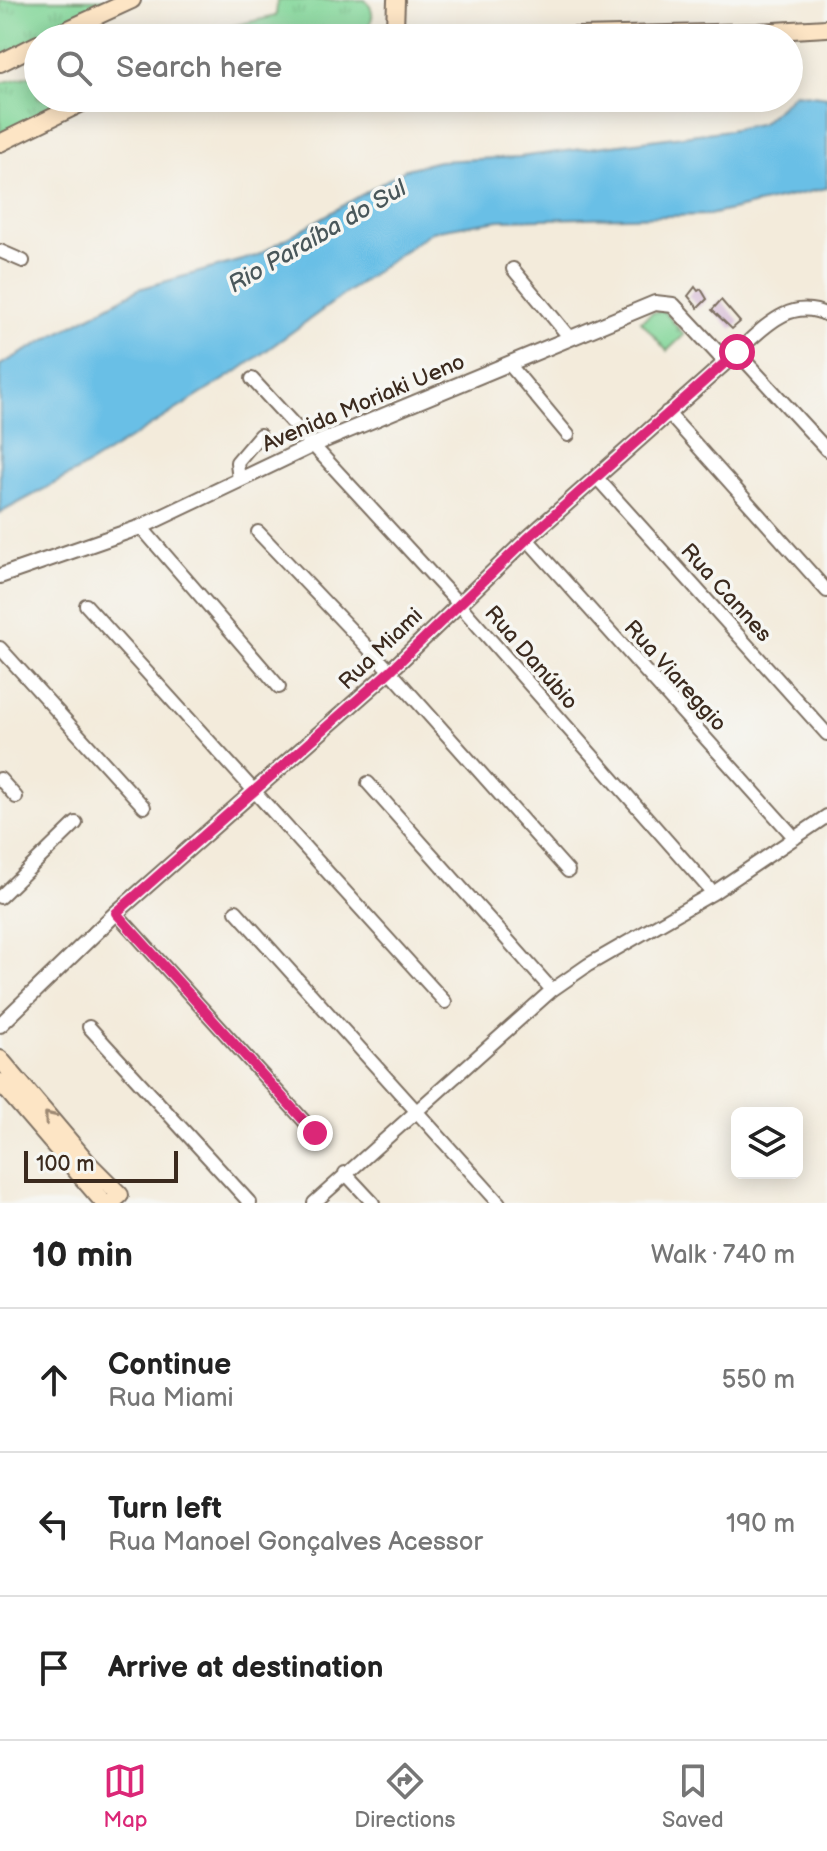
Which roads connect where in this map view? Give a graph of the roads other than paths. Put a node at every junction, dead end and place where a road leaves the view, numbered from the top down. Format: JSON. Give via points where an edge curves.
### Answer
{"nodes":[{"id":1,"x":132,"y":0,"type":"edge"},
{"id":2,"x":385,"y":0,"type":"edge"},
{"id":3,"x":396,"y":0,"type":"edge"},
{"id":4,"x":80,"y":24,"type":"edge"},
{"id":5,"x":392,"y":24,"type":"edge"},
{"id":6,"x":395,"y":24,"type":"edge"},
{"id":7,"x":827,"y":28,"type":"edge"},
{"id":8,"x":803,"y":29,"type":"edge"},
{"id":9,"x":24,"y":51,"type":"edge"},
{"id":10,"x":0,"y":63,"type":"edge"},
{"id":11,"x":63,"y":112,"type":"edge"},
{"id":12,"x":0,"y":143,"type":"edge"},
{"id":13,"x":0,"y":251,"type":"edge"},
{"id":14,"x":23,"y":261,"type":"dead end"},
{"id":15,"x":513,"y":269,"type":"dead end"},
{"id":16,"x":827,"y":315,"type":"edge"},
{"id":17,"x":570,"y":338,"type":"junction"},
{"id":18,"x":731,"y":357,"type":"junction"},
{"id":19,"x":509,"y":364,"type":"junction"},
{"id":20,"x":252,"y":379,"type":"dead end"},
{"id":21,"x":667,"y":412,"type":"junction"},
{"id":22,"x":260,"y":435,"type":"dead end"},
{"id":23,"x":568,"y":435,"type":"dead end"},
{"id":24,"x":313,"y":445,"type":"junction"},
{"id":25,"x":827,"y":450,"type":"edge"},
{"id":26,"x":597,"y":478,"type":"junction"},
{"id":27,"x":239,"y":481,"type":"junction"},
{"id":28,"x":141,"y":527,"type":"junction"},
{"id":29,"x":258,"y":532,"type":"dead end"},
{"id":30,"x":527,"y":539,"type":"junction"},
{"id":31,"x":0,"y":576,"type":"edge"},
{"id":32,"x":827,"y":591,"type":"edge"},
{"id":33,"x":458,"y":603,"type":"junction"},
{"id":34,"x":86,"y":605,"type":"dead end"},
{"id":35,"x":0,"y":648,"type":"edge"},
{"id":36,"x":390,"y":671,"type":"junction"},
{"id":37,"x":279,"y":687,"type":"dead end"},
{"id":38,"x":827,"y":734,"type":"edge"},
{"id":39,"x":0,"y":779,"type":"edge"},
{"id":40,"x":368,"y":783,"type":"dead end"},
{"id":41,"x":254,"y":792,"type":"junction"},
{"id":42,"x":16,"y":797,"type":"dead end"},
{"id":43,"x":144,"y":807,"type":"dead end"},
{"id":44,"x":827,"y":816,"type":"edge"},
{"id":45,"x":76,"y":823,"type":"dead end"},
{"id":46,"x":795,"y":838,"type":"junction"},
{"id":47,"x":568,"y":871,"type":"dead end"},
{"id":48,"x":713,"y":893,"type":"junction"},
{"id":49,"x":0,"y":897,"type":"edge"},
{"id":50,"x":236,"y":911,"type":"dead end"},
{"id":51,"x":116,"y":913,"type":"junction"},
{"id":52,"x":552,"y":990,"type":"junction"},
{"id":53,"x":445,"y":1002,"type":"dead end"},
{"id":54,"x":0,"y":1025,"type":"edge"},
{"id":55,"x":89,"y":1027,"type":"dead end"},
{"id":56,"x":0,"y":1059,"type":"edge"},
{"id":57,"x":0,"y":1082,"type":"edge"},
{"id":58,"x":416,"y":1111,"type":"junction"},
{"id":59,"x":315,"y":1133,"type":"dead end"},
{"id":60,"x":345,"y":1173,"type":"junction"},
{"id":61,"x":109,"y":1199,"type":"edge"},
{"id":62,"x":250,"y":1203,"type":"edge"},
{"id":63,"x":314,"y":1203,"type":"edge"},
{"id":64,"x":373,"y":1203,"type":"edge"},
{"id":65,"x":499,"y":1203,"type":"edge"}],
"edges":[{"from":1,"to":4,"type":"main road"},
{"from":2,"to":5,"type":"main road"},
{"from":3,"to":6,"type":"main road"},
{"from":7,"to":8,"type":"main road"},
{"from":9,"to":10,"type":"main road"},
{"from":11,"to":12,"type":"main road"},
{"from":13,"to":14,"type":"street"},
{"from":15,"to":17,"type":"street"},
{"from":16,"to":18,"type":"street","name":"Rua Miami","via":[[817,310],[785,312]]},
{"from":17,"to":18,"type":"street","name":"Avenida Moriaki Ueno","via":[[655,303],[668,303]]},
{"from":17,"to":19,"type":"street","name":"Avenida Moriaki Ueno"},
{"from":18,"to":21,"type":"street","name":"Rua Miami"},
{"from":18,"to":25,"type":"street"},
{"from":19,"to":23,"type":"street"},
{"from":19,"to":24,"type":"street","name":"Avenida Moriaki Ueno"},
{"from":20,"to":24,"type":"street","name":"Rua Danúbio"},
{"from":21,"to":26,"type":"street","name":"Rua Miami"},
{"from":21,"to":32,"type":"street"},
{"from":22,"to":27,"type":"street","via":[[237,462]]},
{"from":24,"to":27,"type":"street","name":"Avenida Moriaki Ueno"},
{"from":24,"to":33,"type":"street","name":"Rua Danúbio"},
{"from":26,"to":30,"type":"street","name":"Rua Miami"},
{"from":26,"to":38,"type":"street","name":"Rua Cannes"},
{"from":27,"to":28,"type":"street","name":"Avenida Moriaki Ueno"},
{"from":28,"to":31,"type":"street","name":"Avenida Moriaki Ueno"},
{"from":28,"to":37,"type":"street"},
{"from":29,"to":36,"type":"street"},
{"from":30,"to":33,"type":"street","name":"Rua Miami"},
{"from":30,"to":46,"type":"street","name":"Rua Viareggio"},
{"from":33,"to":36,"type":"street","name":"Rua Miami"},
{"from":33,"to":48,"type":"street","name":"Rua Danúbio"},
{"from":34,"to":41,"type":"street"},
{"from":35,"to":43,"type":"street"},
{"from":36,"to":41,"type":"street","name":"Rua Miami"},
{"from":36,"to":47,"type":"street"},
{"from":39,"to":42,"type":"street"},
{"from":40,"to":52,"type":"street"},
{"from":41,"to":51,"type":"street","name":"Rua Miami"},
{"from":41,"to":53,"type":"street"},
{"from":44,"to":46,"type":"street"},
{"from":45,"to":49,"type":"street"},
{"from":46,"to":48,"type":"street"},
{"from":48,"to":52,"type":"street"},
{"from":50,"to":58,"type":"street"},
{"from":51,"to":54,"type":"street","name":"Rua Miami"},
{"from":51,"to":59,"type":"street"},
{"from":52,"to":58,"type":"street"},
{"from":55,"to":62,"type":"street"},
{"from":61,"to":56,"type":"main road","one_way":true,"via":[[88,1163]]},
{"from":57,"to":61,"type":"main road"},
{"from":58,"to":60,"type":"street"},
{"from":58,"to":65,"type":"street"},
{"from":60,"to":63,"type":"street"},
{"from":60,"to":64,"type":"street"}]}
